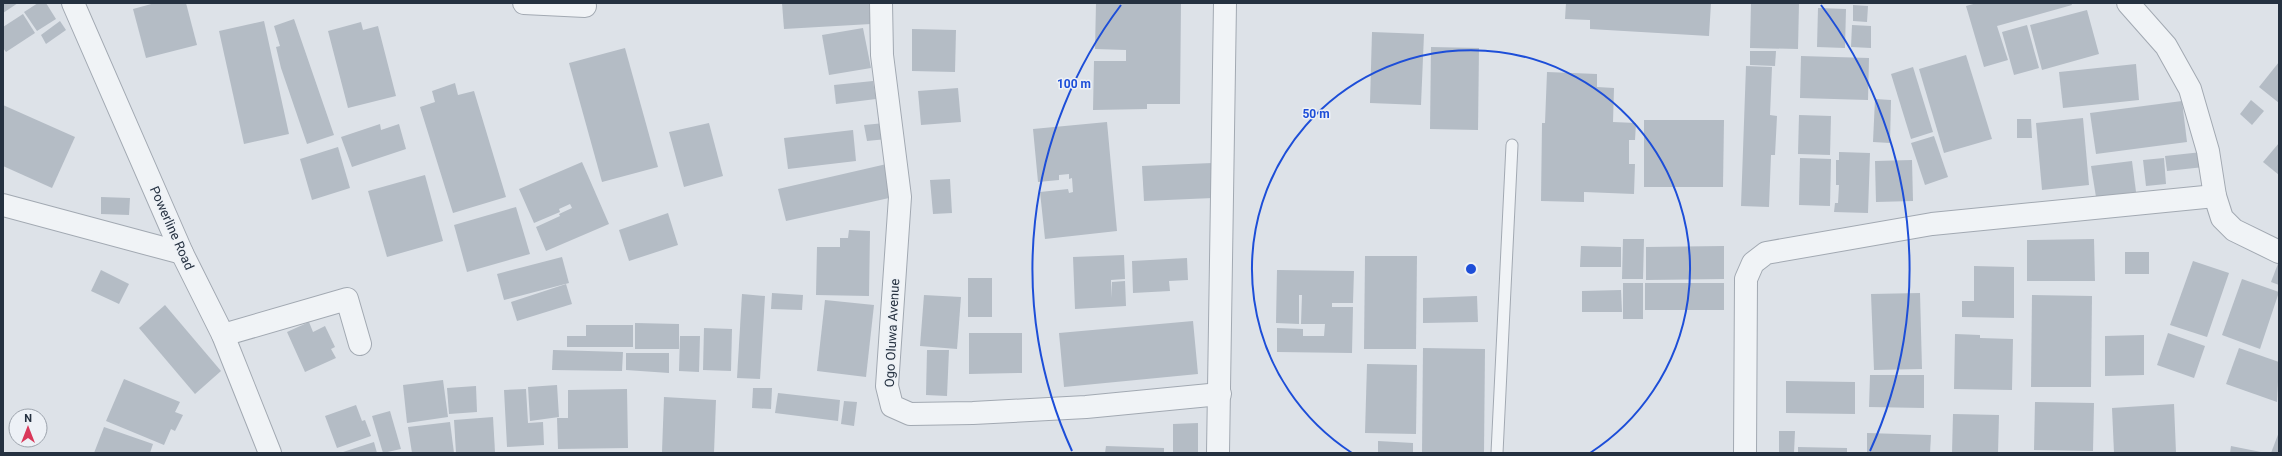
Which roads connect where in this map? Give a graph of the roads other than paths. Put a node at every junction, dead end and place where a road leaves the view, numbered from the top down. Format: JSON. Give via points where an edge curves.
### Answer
{"nodes":[{"id":1,"x":73,"y":3,"type":"edge"},
{"id":2,"x":524,"y":3,"type":"edge"},
{"id":3,"x":881,"y":3,"type":"edge"},
{"id":4,"x":1225,"y":3,"type":"edge"},
{"id":5,"x":2128,"y":3,"type":"edge"},
{"id":6,"x":585,"y":6,"type":"dead end"},
{"id":7,"x":1512,"y":146,"type":"dead end"},
{"id":8,"x":2215,"y":196,"type":"junction"},
{"id":9,"x":3,"y":205,"type":"edge"},
{"id":10,"x":2279,"y":252,"type":"edge"},
{"id":11,"x":182,"y":253,"type":"junction"},
{"id":12,"x":223,"y":335,"type":"junction"},
{"id":13,"x":360,"y":344,"type":"dead end"},
{"id":14,"x":1220,"y":394,"type":"junction"},
{"id":15,"x":270,"y":453,"type":"edge"},
{"id":16,"x":1218,"y":453,"type":"edge"},
{"id":17,"x":1497,"y":453,"type":"edge"},
{"id":18,"x":1744,"y":453,"type":"edge"}],
"edges":[{"from":1,"to":11,"type":"street","name":"Powerline Road"},
{"from":2,"to":6,"type":"street"},
{"from":3,"to":14,"type":"street","name":"Ogo Oluwa Avenue","via":[[882,55],[900,197],[886,386],[892,406],[910,414],[973,413],[1086,407]]},
{"from":4,"to":14,"type":"street"},
{"from":5,"to":8,"type":"street","via":[[2166,46],[2190,89],[2208,151]]},
{"from":7,"to":17,"type":"lane"},
{"from":8,"to":10,"type":"street","via":[[2222,218],[2234,230]]},
{"from":8,"to":18,"type":"street","via":[[1932,224],[1766,253],[1753,263],[1746,279]]},
{"from":9,"to":11,"type":"street"},
{"from":11,"to":12,"type":"street","name":"Powerline Road"},
{"from":12,"to":13,"type":"street","via":[[347,299]]},
{"from":12,"to":15,"type":"street","name":"Powerline Road"},
{"from":14,"to":16,"type":"street"}]}
